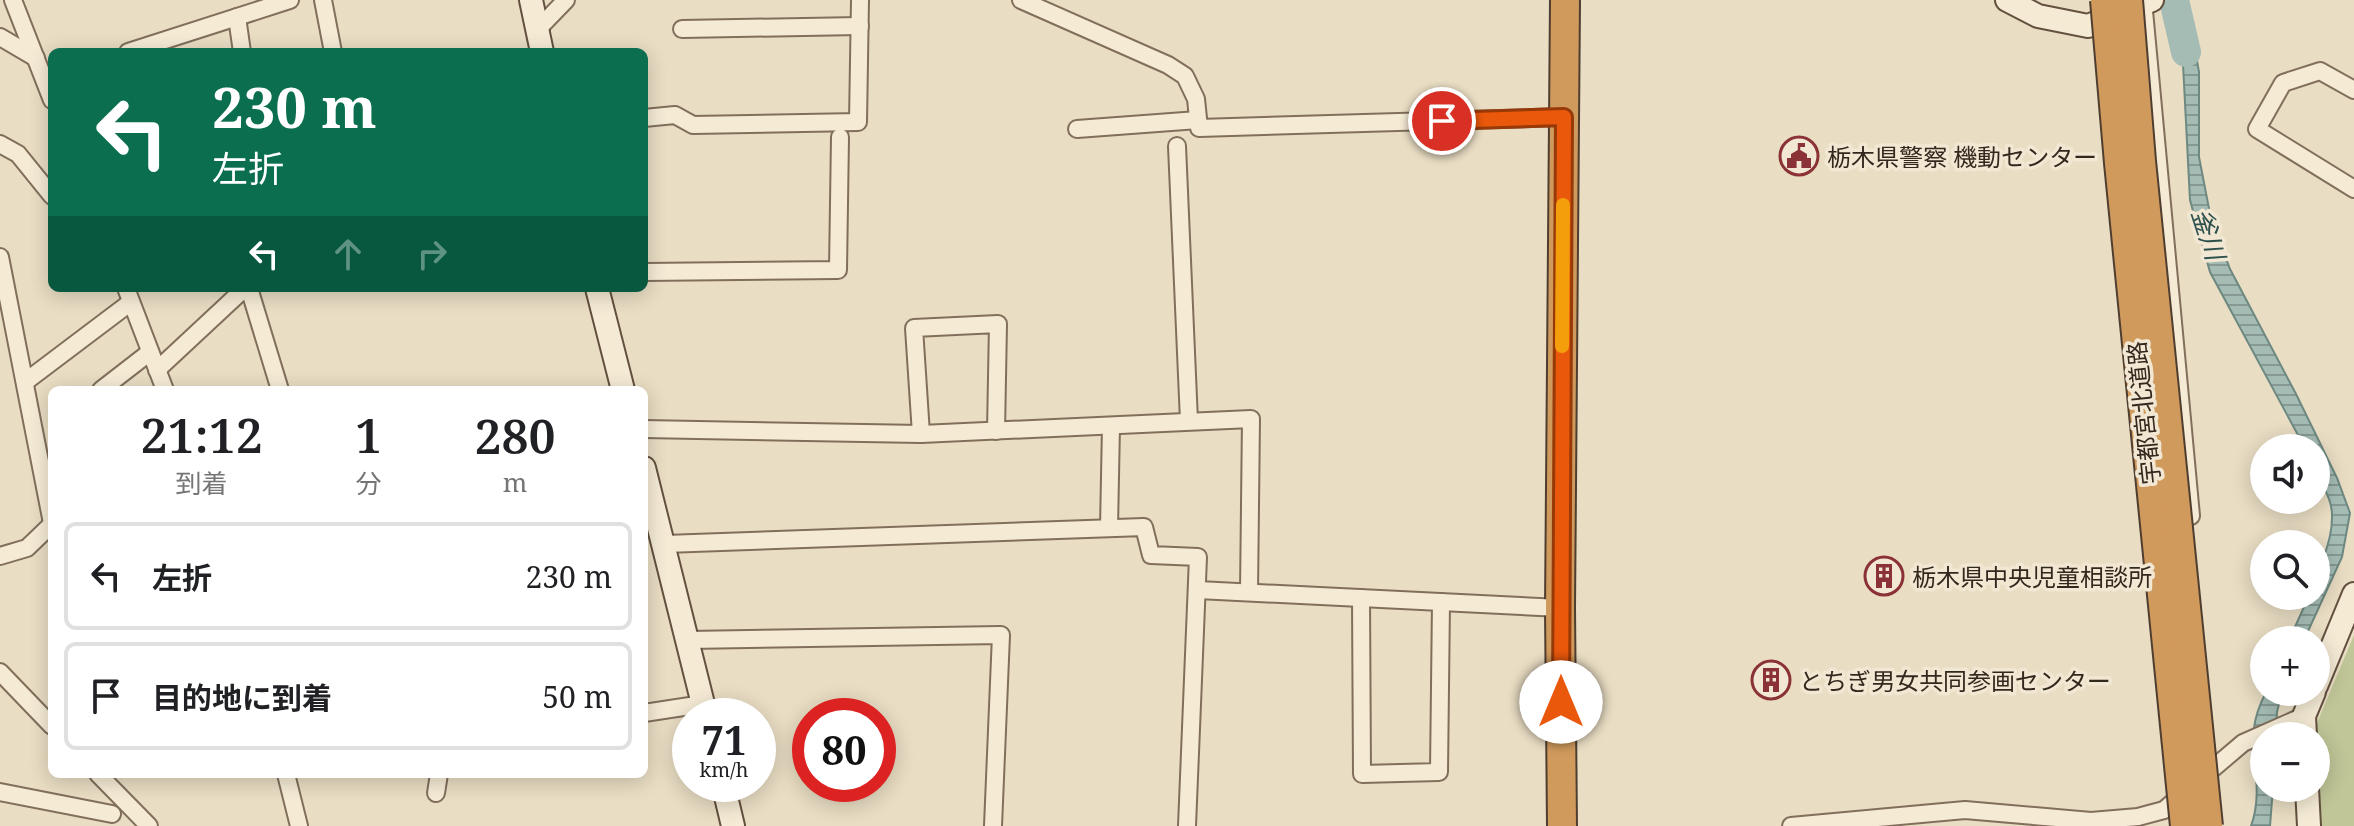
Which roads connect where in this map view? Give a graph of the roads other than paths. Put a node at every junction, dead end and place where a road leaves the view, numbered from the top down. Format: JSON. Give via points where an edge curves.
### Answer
{"nodes":[{"id":1,"x":13,"y":0,"type":"edge"},
{"id":2,"x":290,"y":0,"type":"edge"},
{"id":3,"x":323,"y":0,"type":"edge"},
{"id":4,"x":531,"y":0,"type":"edge"},
{"id":5,"x":566,"y":0,"type":"edge"},
{"id":6,"x":860,"y":0,"type":"edge"},
{"id":7,"x":1021,"y":0,"type":"edge"},
{"id":8,"x":1565,"y":0,"type":"edge"},
{"id":9,"x":2007,"y":0,"type":"edge"},
{"id":10,"x":2142,"y":1,"type":"edge"},
{"id":11,"x":2100,"y":7,"type":"edge"},
{"id":12,"x":2033,"y":8,"type":"edge"},
{"id":13,"x":237,"y":17,"type":"junction"},
{"id":14,"x":860,"y":26,"type":"junction"},
{"id":15,"x":682,"y":29,"type":"dead end"},
{"id":16,"x":0,"y":37,"type":"edge"},
{"id":17,"x":540,"y":41,"type":"edge"},
{"id":18,"x":140,"y":48,"type":"edge"},
{"id":19,"x":241,"y":48,"type":"edge"},
{"id":20,"x":332,"y":48,"type":"edge"},
{"id":21,"x":36,"y":58,"type":"junction"},
{"id":22,"x":48,"y":78,"type":"edge"},
{"id":23,"x":2354,"y":90,"type":"edge"},
{"id":24,"x":1564,"y":117,"type":"junction"},
{"id":25,"x":648,"y":118,"type":"edge"},
{"id":26,"x":1198,"y":120,"type":"junction"},
{"id":27,"x":1077,"y":129,"type":"dead end"},
{"id":28,"x":840,"y":137,"type":"dead end"},
{"id":29,"x":0,"y":144,"type":"edge"},
{"id":30,"x":1177,"y":146,"type":"dead end"},
{"id":31,"x":2354,"y":189,"type":"edge"},
{"id":32,"x":48,"y":191,"type":"edge"},
{"id":33,"x":0,"y":257,"type":"edge"},
{"id":34,"x":648,"y":272,"type":"edge"},
{"id":35,"x":243,"y":292,"type":"edge"},
{"id":36,"x":248,"y":292,"type":"edge"},
{"id":37,"x":598,"y":292,"type":"edge"},
{"id":38,"x":128,"y":295,"type":"edge"},
{"id":39,"x":150,"y":352,"type":"junction"},
{"id":40,"x":157,"y":370,"type":"junction"},
{"id":41,"x":25,"y":382,"type":"junction"},
{"id":42,"x":106,"y":386,"type":"edge"},
{"id":43,"x":163,"y":386,"type":"edge"},
{"id":44,"x":279,"y":386,"type":"edge"},
{"id":45,"x":622,"y":386,"type":"edge"},
{"id":46,"x":1189,"y":421,"type":"junction"},
{"id":47,"x":1111,"y":426,"type":"junction"},
{"id":48,"x":648,"y":429,"type":"edge"},
{"id":49,"x":48,"y":431,"type":"edge"},
{"id":50,"x":996,"y":431,"type":"junction"},
{"id":51,"x":921,"y":434,"type":"junction"},
{"id":52,"x":36,"y":440,"type":"junction"},
{"id":53,"x":648,"y":482,"type":"edge"},
{"id":54,"x":48,"y":503,"type":"edge"},
{"id":55,"x":48,"y":528,"type":"edge"},
{"id":56,"x":1109,"y":528,"type":"junction"},
{"id":57,"x":665,"y":544,"type":"junction"},
{"id":58,"x":0,"y":556,"type":"edge"},
{"id":59,"x":1198,"y":590,"type":"junction"},
{"id":60,"x":1249,"y":592,"type":"junction"},
{"id":61,"x":2354,"y":594,"type":"edge"},
{"id":62,"x":1361,"y":598,"type":"junction"},
{"id":63,"x":1441,"y":602,"type":"junction"},
{"id":64,"x":1560,"y":608,"type":"junction"},
{"id":65,"x":688,"y":640,"type":"junction"},
{"id":66,"x":2330,"y":652,"type":"edge"},
{"id":67,"x":0,"y":672,"type":"edge"},
{"id":68,"x":0,"y":693,"type":"edge"},
{"id":69,"x":24,"y":697,"type":"junction"},
{"id":70,"x":702,"y":698,"type":"edge"},
{"id":71,"x":672,"y":712,"type":"edge"},
{"id":72,"x":648,"y":713,"type":"edge"},
{"id":73,"x":48,"y":722,"type":"edge"},
{"id":74,"x":2250,"y":741,"type":"edge"},
{"id":75,"x":2214,"y":767,"type":"junction"},
{"id":76,"x":99,"y":778,"type":"edge"},
{"id":77,"x":102,"y":778,"type":"edge"},
{"id":78,"x":287,"y":778,"type":"edge"},
{"id":79,"x":438,"y":778,"type":"edge"},
{"id":80,"x":0,"y":792,"type":"edge"},
{"id":81,"x":436,"y":793,"type":"dead end"},
{"id":82,"x":727,"y":802,"type":"edge"},
{"id":83,"x":2308,"y":802,"type":"edge"},
{"id":84,"x":2179,"y":814,"type":"edge"},
{"id":85,"x":114,"y":820,"type":"edge"},
{"id":86,"x":2043,"y":822,"type":"edge"},
{"id":87,"x":149,"y":826,"type":"edge"},
{"id":88,"x":299,"y":826,"type":"edge"},
{"id":89,"x":733,"y":826,"type":"edge"},
{"id":90,"x":993,"y":826,"type":"edge"},
{"id":91,"x":1187,"y":826,"type":"edge"},
{"id":92,"x":1562,"y":826,"type":"edge"},
{"id":93,"x":1791,"y":826,"type":"edge"},
{"id":94,"x":2175,"y":826,"type":"edge"},
{"id":95,"x":2208,"y":826,"type":"edge"},
{"id":96,"x":2220,"y":826,"type":"edge"},
{"id":97,"x":2309,"y":826,"type":"edge"}],
"edges":[{"from":1,"to":21,"type":"street"},
{"from":2,"to":13,"type":"street"},
{"from":3,"to":20,"type":"street"},
{"from":4,"to":17,"type":"street"},
{"from":5,"to":17,"type":"street"},
{"from":6,"to":14,"type":"street"},
{"from":7,"to":26,"type":"street","via":[[1185,76],[1196,99]]},
{"from":8,"to":24,"type":"highway"},
{"from":9,"to":12,"type":"street"},
{"from":10,"to":11,"type":"street"},
{"from":10,"to":75,"type":"street"},
{"from":10,"to":95,"type":"highway","name":"宇都宮北道路","bridge":true,"via":[[2141,161]]},
{"from":11,"to":12,"type":"street","via":[[2088,26]]},
{"from":11,"to":84,"type":"highway","name":"宇都宮北道路","bridge":true},
{"from":13,"to":18,"type":"street"},
{"from":13,"to":19,"type":"street"},
{"from":14,"to":15,"type":"street"},
{"from":14,"to":25,"type":"street","via":[[858,122],[693,125],[675,115]]},
{"from":16,"to":21,"type":"street"},
{"from":21,"to":22,"type":"street"},
{"from":23,"to":31,"type":"street","via":[[2320,71],[2283,83],[2257,129]]},
{"from":24,"to":26,"type":"street","via":[[1199,128]]},
{"from":24,"to":64,"type":"highway"},
{"from":26,"to":27,"type":"street"},
{"from":28,"to":34,"type":"street","via":[[838,270]]},
{"from":29,"to":32,"type":"street","via":[[18,154]]},
{"from":30,"to":46,"type":"street"},
{"from":33,"to":41,"type":"street"},
{"from":35,"to":40,"type":"street"},
{"from":36,"to":44,"type":"street"},
{"from":37,"to":45,"type":"street"},
{"from":38,"to":39,"type":"street"},
{"from":38,"to":41,"type":"street"},
{"from":39,"to":40,"type":"street"},
{"from":39,"to":42,"type":"street"},
{"from":40,"to":43,"type":"street"},
{"from":41,"to":52,"type":"street"},
{"from":46,"to":47,"type":"street"},
{"from":46,"to":60,"type":"street","via":[[1251,419]]},
{"from":47,"to":50,"type":"street"},
{"from":47,"to":56,"type":"street"},
{"from":48,"to":51,"type":"street"},
{"from":49,"to":52,"type":"street"},
{"from":50,"to":51,"type":"street"},
{"from":50,"to":51,"type":"street","via":[[998,324],[914,328]]},
{"from":52,"to":54,"type":"street"},
{"from":53,"to":57,"type":"street"},
{"from":55,"to":58,"type":"street","via":[[27,548]]},
{"from":56,"to":57,"type":"street"},
{"from":56,"to":59,"type":"street","via":[[1144,527],[1151,555],[1198,557]]},
{"from":57,"to":65,"type":"street"},
{"from":59,"to":60,"type":"street"},
{"from":59,"to":91,"type":"street"},
{"from":60,"to":62,"type":"street"},
{"from":61,"to":66,"type":"street"},
{"from":62,"to":63,"type":"street"},
{"from":62,"to":63,"type":"street","via":[[1362,774],[1439,772]]},
{"from":63,"to":64,"type":"street"},
{"from":64,"to":92,"type":"highway"},
{"from":65,"to":70,"type":"street"},
{"from":65,"to":90,"type":"street","via":[[1001,635]]},
{"from":67,"to":69,"type":"street"},
{"from":68,"to":69,"type":"street"},
{"from":69,"to":73,"type":"street"},
{"from":71,"to":72,"type":"street"},
{"from":74,"to":75,"type":"street"},
{"from":75,"to":84,"type":"street"},
{"from":75,"to":96,"type":"street"},
{"from":76,"to":85,"type":"street"},
{"from":77,"to":87,"type":"street"},
{"from":78,"to":88,"type":"street"},
{"from":79,"to":81,"type":"street"},
{"from":80,"to":85,"type":"street"},
{"from":82,"to":89,"type":"street"},
{"from":83,"to":97,"type":"street"},
{"from":84,"to":86,"type":"street","via":[[2164,810],[2119,820]]},
{"from":84,"to":94,"type":"street"},
{"from":86,"to":93,"type":"street","via":[[1965,810]]}]}
